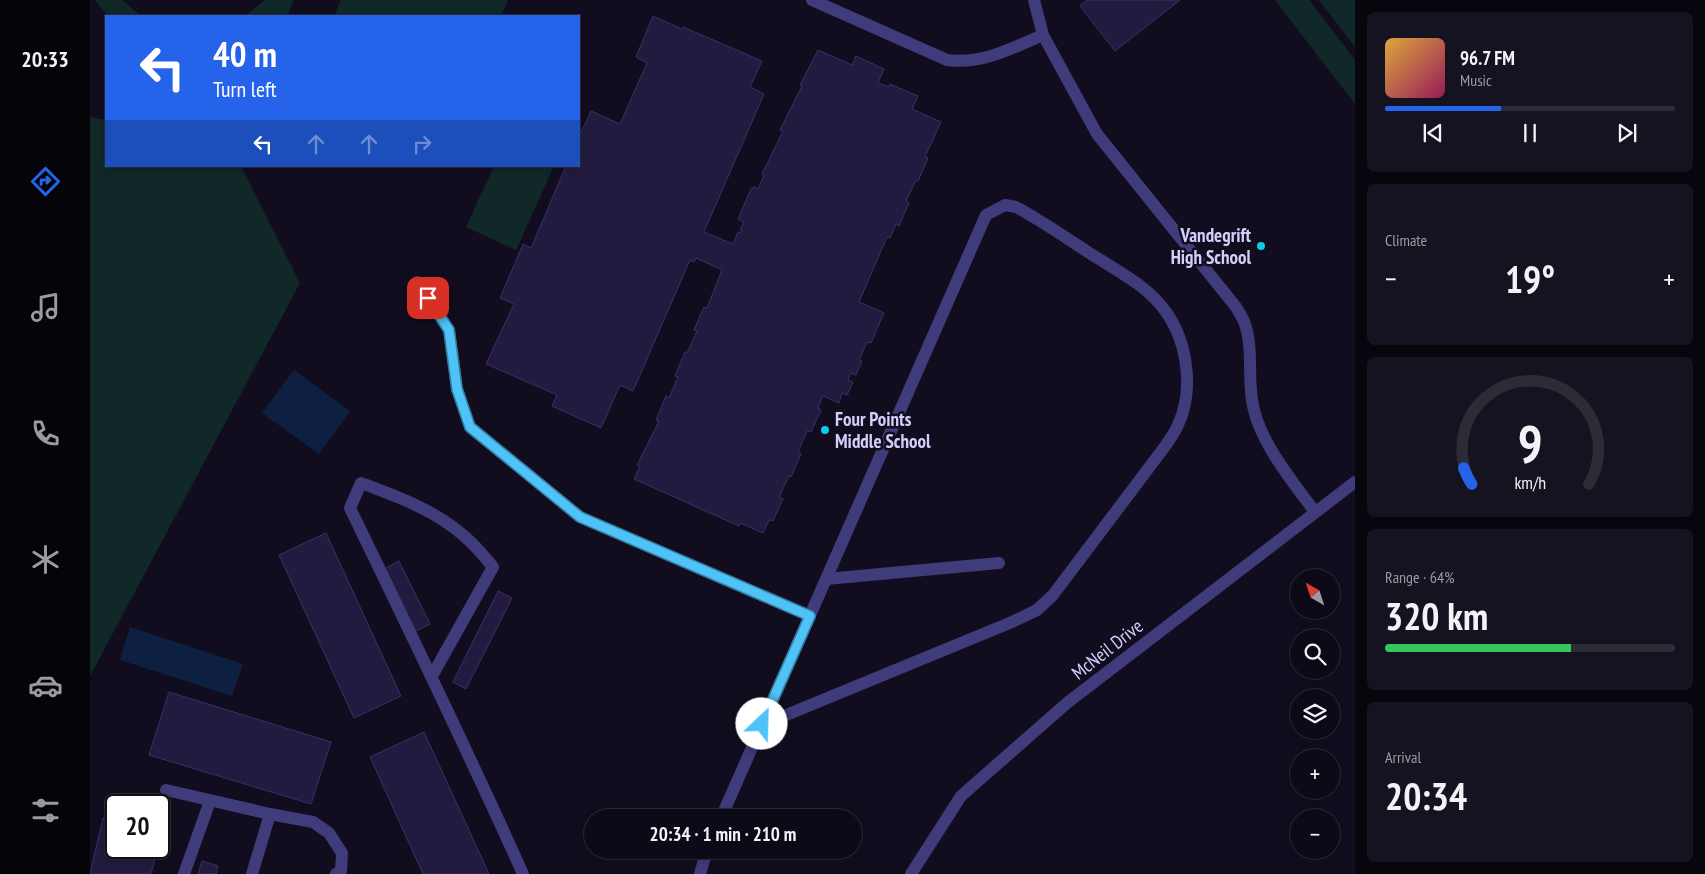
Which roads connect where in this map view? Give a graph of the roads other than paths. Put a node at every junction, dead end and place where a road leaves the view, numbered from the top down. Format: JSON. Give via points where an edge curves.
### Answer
{"nodes":[{"id":1,"x":812,"y":0,"type":"edge"},
{"id":2,"x":1034,"y":0,"type":"edge"},
{"id":3,"x":1043,"y":35,"type":"junction"},
{"id":4,"x":417,"y":282,"type":"dead end"},
{"id":5,"x":1355,"y":482,"type":"edge"},
{"id":6,"x":1316,"y":512,"type":"junction"},
{"id":7,"x":999,"y":563,"type":"dead end"},
{"id":8,"x":826,"y":579,"type":"junction"},
{"id":9,"x":810,"y":616,"type":"junction"},
{"id":10,"x":432,"y":676,"type":"junction"},
{"id":11,"x":762,"y":724,"type":"junction"},
{"id":12,"x":166,"y":790,"type":"dead end"},
{"id":13,"x":210,"y":801,"type":"junction"},
{"id":14,"x":725,"y":809,"type":"edge"},
{"id":15,"x":270,"y":814,"type":"junction"},
{"id":16,"x":704,"y":859,"type":"edge"},
{"id":17,"x":184,"y":874,"type":"edge"},
{"id":18,"x":254,"y":874,"type":"edge"},
{"id":19,"x":336,"y":874,"type":"edge"},
{"id":20,"x":523,"y":874,"type":"edge"},
{"id":21,"x":700,"y":874,"type":"edge"},
{"id":22,"x":911,"y":874,"type":"edge"}],
"edges":[{"from":1,"to":3,"type":"street","via":[[947,60],[979,61]]},
{"from":2,"to":3,"type":"street"},
{"from":3,"to":6,"type":"street","via":[[1097,134],[1236,307],[1245,324],[1252,401],[1263,434],[1295,486]]},
{"from":4,"to":9,"type":"street","via":[[449,330],[457,389],[470,427],[580,517]]},
{"from":5,"to":6,"type":"street","name":"McNeil Drive"},
{"from":6,"to":22,"type":"street","name":"McNeil Drive","via":[[1067,703],[960,796]]},
{"from":7,"to":8,"type":"street"},
{"from":8,"to":9,"type":"street"},
{"from":8,"to":11,"type":"street","via":[[986,214],[1005,205],[1016,207],[1137,284],[1165,311],[1183,351],[1187,370],[1186,397],[1178,424],[1166,445],[1053,595],[1037,610],[1012,622]]},
{"from":9,"to":11,"type":"street"},
{"from":10,"to":10,"type":"street","via":[[350,508],[361,483],[400,497],[450,525],[465,536],[493,567]]},
{"from":10,"to":20,"type":"street"},
{"from":11,"to":14,"type":"street"},
{"from":12,"to":13,"type":"street"},
{"from":13,"to":15,"type":"street"},
{"from":13,"to":17,"type":"street"},
{"from":15,"to":18,"type":"street"},
{"from":15,"to":19,"type":"street","via":[[313,822],[329,833],[342,853],[341,871]]},
{"from":16,"to":21,"type":"street"}]}
